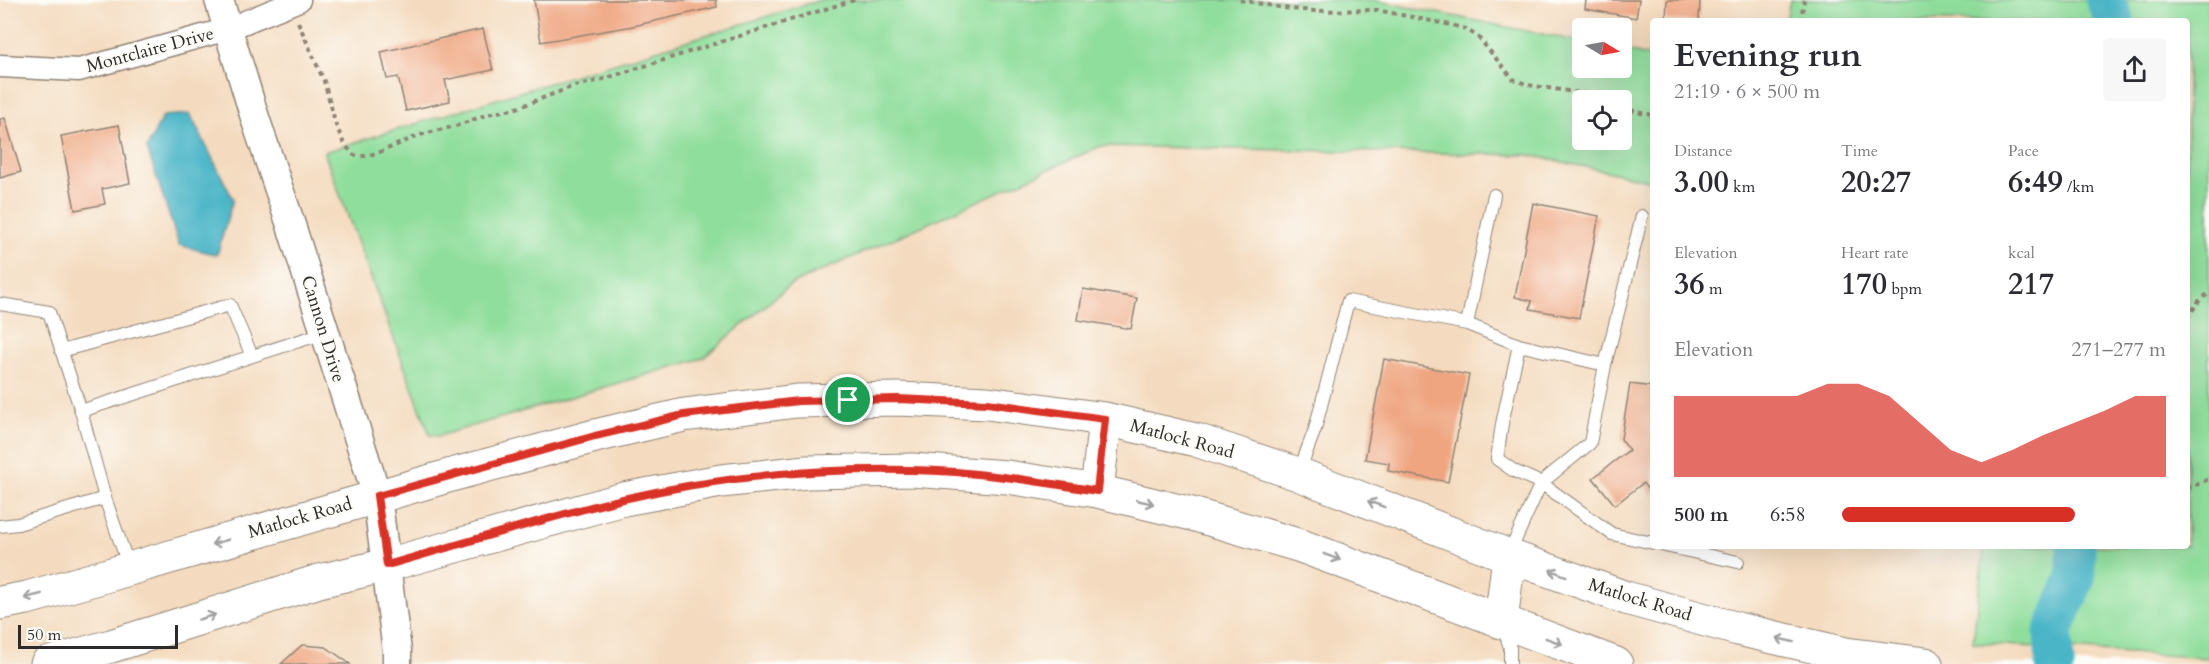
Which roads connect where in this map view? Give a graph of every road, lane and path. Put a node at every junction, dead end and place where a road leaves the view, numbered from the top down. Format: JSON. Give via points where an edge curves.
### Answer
{"nodes":[{"id":1,"x":219,"y":0,"type":"edge"},
{"id":2,"x":854,"y":0,"type":"edge"},
{"id":3,"x":1240,"y":0,"type":"edge"},
{"id":4,"x":1804,"y":0,"type":"edge"},
{"id":5,"x":296,"y":1,"type":"edge"},
{"id":6,"x":1801,"y":18,"type":"edge"},
{"id":7,"x":228,"y":29,"type":"junction"},
{"id":8,"x":0,"y":66,"type":"edge"},
{"id":9,"x":1572,"y":91,"type":"edge"},
{"id":10,"x":1632,"y":110,"type":"edge"},
{"id":11,"x":1650,"y":114,"type":"edge"},
{"id":12,"x":1494,"y":195,"type":"dead end"},
{"id":13,"x":1642,"y":216,"type":"dead end"},
{"id":14,"x":2209,"y":293,"type":"edge"},
{"id":15,"x":0,"y":304,"type":"edge"},
{"id":16,"x":2190,"y":314,"type":"edge"},
{"id":17,"x":1467,"y":324,"type":"junction"},
{"id":18,"x":324,"y":333,"type":"junction"},
{"id":19,"x":1519,"y":345,"type":"junction"},
{"id":20,"x":61,"y":351,"type":"junction"},
{"id":21,"x":252,"y":356,"type":"junction"},
{"id":22,"x":1605,"y":365,"type":"junction"},
{"id":23,"x":81,"y":411,"type":"junction"},
{"id":24,"x":1105,"y":419,"type":"junction"},
{"id":25,"x":1298,"y":474,"type":"junction"},
{"id":26,"x":2209,"y":479,"type":"edge"},
{"id":27,"x":1541,"y":483,"type":"junction"},
{"id":28,"x":2190,"y":488,"type":"edge"},
{"id":29,"x":1097,"y":491,"type":"junction"},
{"id":30,"x":377,"y":496,"type":"junction"},
{"id":31,"x":105,"y":498,"type":"junction"},
{"id":32,"x":0,"y":526,"type":"edge"},
{"id":33,"x":1650,"y":542,"type":"edge"},
{"id":34,"x":1679,"y":549,"type":"edge"},
{"id":35,"x":1509,"y":555,"type":"junction"},
{"id":36,"x":1738,"y":562,"type":"dead end"},
{"id":37,"x":387,"y":565,"type":"junction"},
{"id":38,"x":129,"y":567,"type":"junction"},
{"id":39,"x":0,"y":603,"type":"edge"},
{"id":40,"x":1502,"y":622,"type":"junction"},
{"id":41,"x":56,"y":663,"type":"edge"},
{"id":42,"x":397,"y":664,"type":"edge"},
{"id":43,"x":1510,"y":664,"type":"edge"},
{"id":44,"x":1616,"y":664,"type":"edge"},
{"id":45,"x":1926,"y":664,"type":"edge"}],
"edges":[{"from":1,"to":7,"type":"street","name":"Cannon Drive"},
{"from":2,"to":5,"type":"path","via":[[574,86],[517,108],[420,135],[365,156],[354,154],[344,144],[324,81],[301,33]]},
{"from":3,"to":9,"type":"path","via":[[1307,11],[1377,10],[1452,25],[1478,38],[1513,79]]},
{"from":4,"to":6,"type":"path"},
{"from":5,"to":7,"type":"street","name":"Montclaire Drive"},
{"from":7,"to":8,"type":"street","name":"Montclaire Drive","via":[[78,70]]},
{"from":7,"to":18,"type":"street","name":"Cannon Drive"},
{"from":10,"to":11,"type":"path"},
{"from":12,"to":17,"type":"lane"},
{"from":13,"to":22,"type":"lane"},
{"from":14,"to":16,"type":"path"},
{"from":15,"to":20,"type":"lane","via":[[49,312]]},
{"from":17,"to":19,"type":"lane"},
{"from":17,"to":25,"type":"lane","via":[[1348,301],[1315,429]]},
{"from":18,"to":21,"type":"lane"},
{"from":18,"to":30,"type":"street","name":"Cannon Drive"},
{"from":19,"to":22,"type":"lane"},
{"from":19,"to":27,"type":"lane","via":[[1497,459]]},
{"from":20,"to":21,"type":"lane","via":[[230,305]]},
{"from":20,"to":23,"type":"lane"},
{"from":21,"to":23,"type":"lane"},
{"from":22,"to":27,"type":"lane","via":[[1590,443]]},
{"from":23,"to":31,"type":"lane"},
{"from":24,"to":25,"type":"main road","name":"Matlock Road","via":[[1196,440]]},
{"from":24,"to":29,"type":"main road"},
{"from":24,"to":30,"type":"main road","name":"Matlock Road","via":[[987,403],[898,399],[798,401],[684,415]]},
{"from":35,"to":25,"type":"main road","name":"Matlock Road","one_way":true},
{"from":26,"to":28,"type":"path"},
{"from":27,"to":33,"type":"lane","via":[[1612,534]]},
{"from":27,"to":35,"type":"lane"},
{"from":29,"to":37,"type":"main road","via":[[1007,477],[912,470],[807,472],[721,481],[624,499]]},
{"from":29,"to":40,"type":"main road","one_way":true,"via":[[1301,546]]},
{"from":30,"to":37,"type":"street","name":"Cannon Drive"},
{"from":30,"to":38,"type":"main road","name":"Matlock Road","one_way":true},
{"from":31,"to":32,"type":"lane"},
{"from":31,"to":38,"type":"lane"},
{"from":34,"to":36,"type":"lane"},
{"from":35,"to":40,"type":"main road"},
{"from":45,"to":35,"type":"main road","name":"Matlock Road","one_way":true,"via":[[1846,654],[1738,629],[1626,598]]},
{"from":41,"to":37,"type":"main road","one_way":true,"via":[[319,581]]},
{"from":37,"to":42,"type":"street","name":"Cannon Drive"},
{"from":38,"to":39,"type":"main road","name":"Matlock Road","one_way":true},
{"from":40,"to":43,"type":"lane"},
{"from":40,"to":44,"type":"main road","one_way":true}]}
